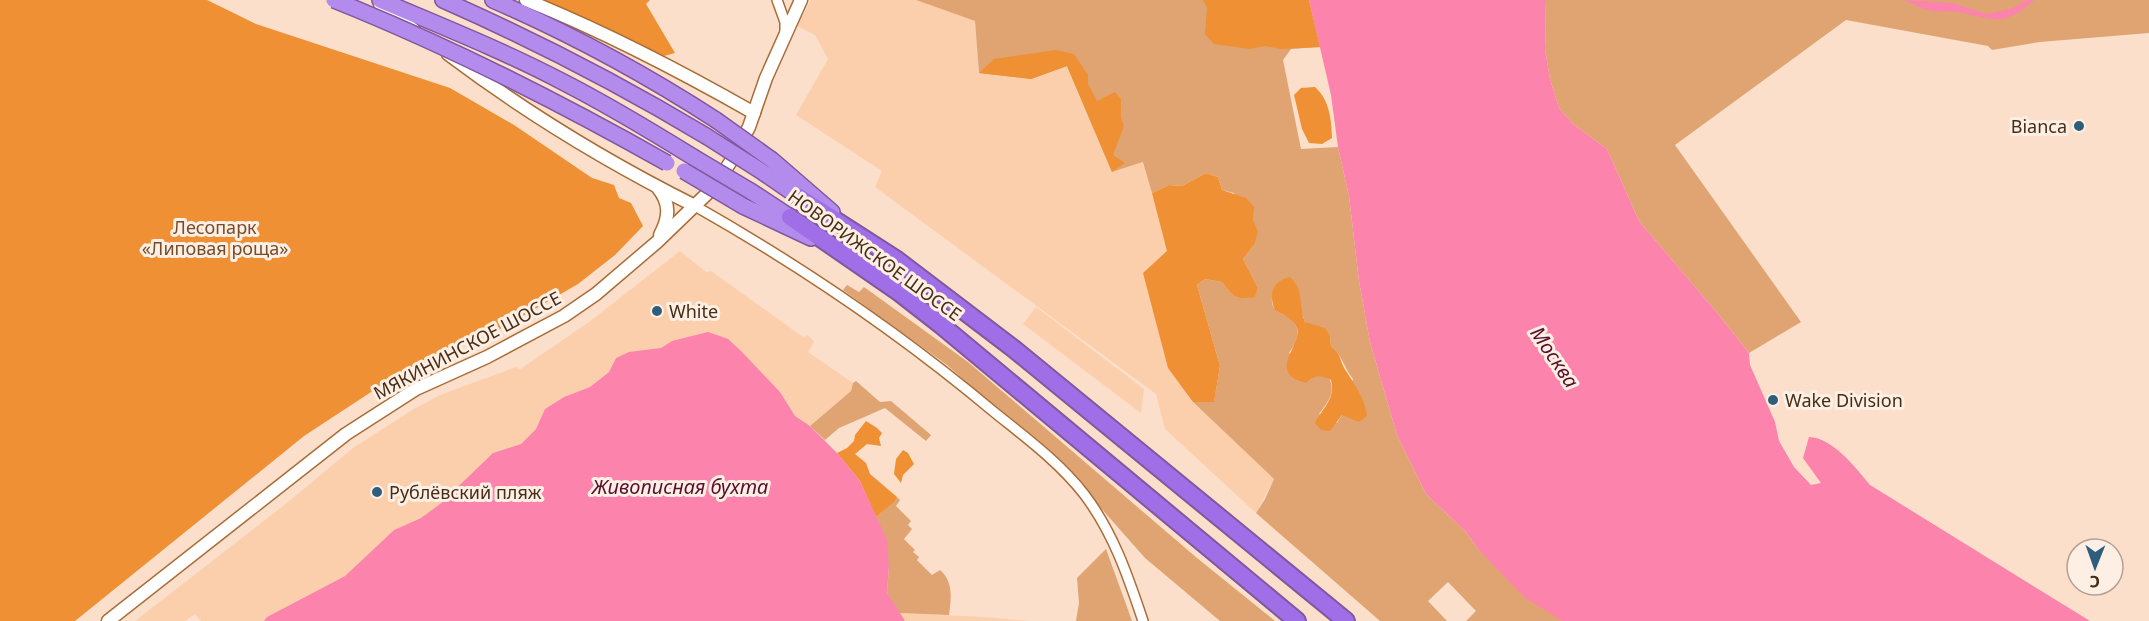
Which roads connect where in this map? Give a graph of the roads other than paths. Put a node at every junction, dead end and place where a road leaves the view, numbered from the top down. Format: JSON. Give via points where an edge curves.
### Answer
{"nodes":[{"id":1,"x":334,"y":0,"type":"edge"},
{"id":2,"x":374,"y":0,"type":"edge"},
{"id":3,"x":380,"y":0,"type":"edge"},
{"id":4,"x":443,"y":0,"type":"edge"},
{"id":5,"x":493,"y":0,"type":"edge"},
{"id":6,"x":526,"y":0,"type":"edge"},
{"id":7,"x":777,"y":0,"type":"edge"},
{"id":8,"x":799,"y":3,"type":"edge"},
{"id":9,"x":784,"y":34,"type":"junction"},
{"id":10,"x":754,"y":113,"type":"junction"},
{"id":11,"x":657,"y":187,"type":"junction"},
{"id":12,"x":799,"y":197,"type":"joint"},
{"id":13,"x":696,"y":206,"type":"junction"},
{"id":14,"x":790,"y":217,"type":"joint"},
{"id":15,"x":857,"y":233,"type":"junction"},
{"id":16,"x":657,"y":242,"type":"junction"},
{"id":17,"x":845,"y":254,"type":"junction"},
{"id":18,"x":108,"y":621,"type":"edge"},
{"id":19,"x":1143,"y":621,"type":"edge"},
{"id":20,"x":1297,"y":621,"type":"edge"},
{"id":21,"x":1346,"y":621,"type":"edge"}],
"edges":[{"from":1,"to":17,"type":"highway","bridge":true,"via":[[490,68],[743,206]]},
{"from":2,"to":11,"type":"street","via":[[503,95]]},
{"from":3,"to":14,"type":"highway","name":"НОВОРИЖСКОЕ ШОССЕ","bridge":true,"via":[[563,81]]},
{"from":4,"to":12,"type":"highway","name":"НОВОРИЖСКОЕ ШОССЕ","bridge":true,"via":[[640,96]]},
{"from":5,"to":15,"type":"highway","bridge":true,"via":[[632,68],[716,120],[772,160]]},
{"from":6,"to":10,"type":"street","via":[[579,22]]},
{"from":7,"to":8,"type":"street","via":[[786,7]]},
{"from":7,"to":9,"type":"street","via":[[785,22]]},
{"from":8,"to":9,"type":"street","name":"МЯКИНИНСКОЕ ШОССЕ"},
{"from":9,"to":10,"type":"street","name":"МЯКИНИНСКОЕ ШОССЕ"},
{"from":10,"to":13,"type":"street","name":"МЯКИНИНСКОЕ ШОССЕ","via":[[733,158]]},
{"from":11,"to":13,"type":"street"},
{"from":11,"to":16,"type":"street","via":[[668,208],[666,224]]},
{"from":12,"to":15,"type":"highway","name":"НОВОРИЖСКОЕ ШОССЕ"},
{"from":13,"to":16,"type":"street","name":"МЯКИНИНСКОЕ ШОССЕ"},
{"from":13,"to":19,"type":"street","via":[[827,286],[899,336],[1062,471],[1083,494],[1114,543]]},
{"from":14,"to":17,"type":"highway","name":"НОВОРИЖСКОЕ ШОССЕ"},
{"from":15,"to":21,"type":"highway","name":"НОВОРИЖСКОЕ ШОССЕ","via":[[1014,349]]},
{"from":16,"to":18,"type":"street","name":"МЯКИНИНСКОЕ ШОССЕ","via":[[564,316],[416,389],[346,434]]},
{"from":17,"to":20,"type":"highway","name":"НОВОРИЖСКОЕ ШОССЕ","via":[[993,367]]}]}
